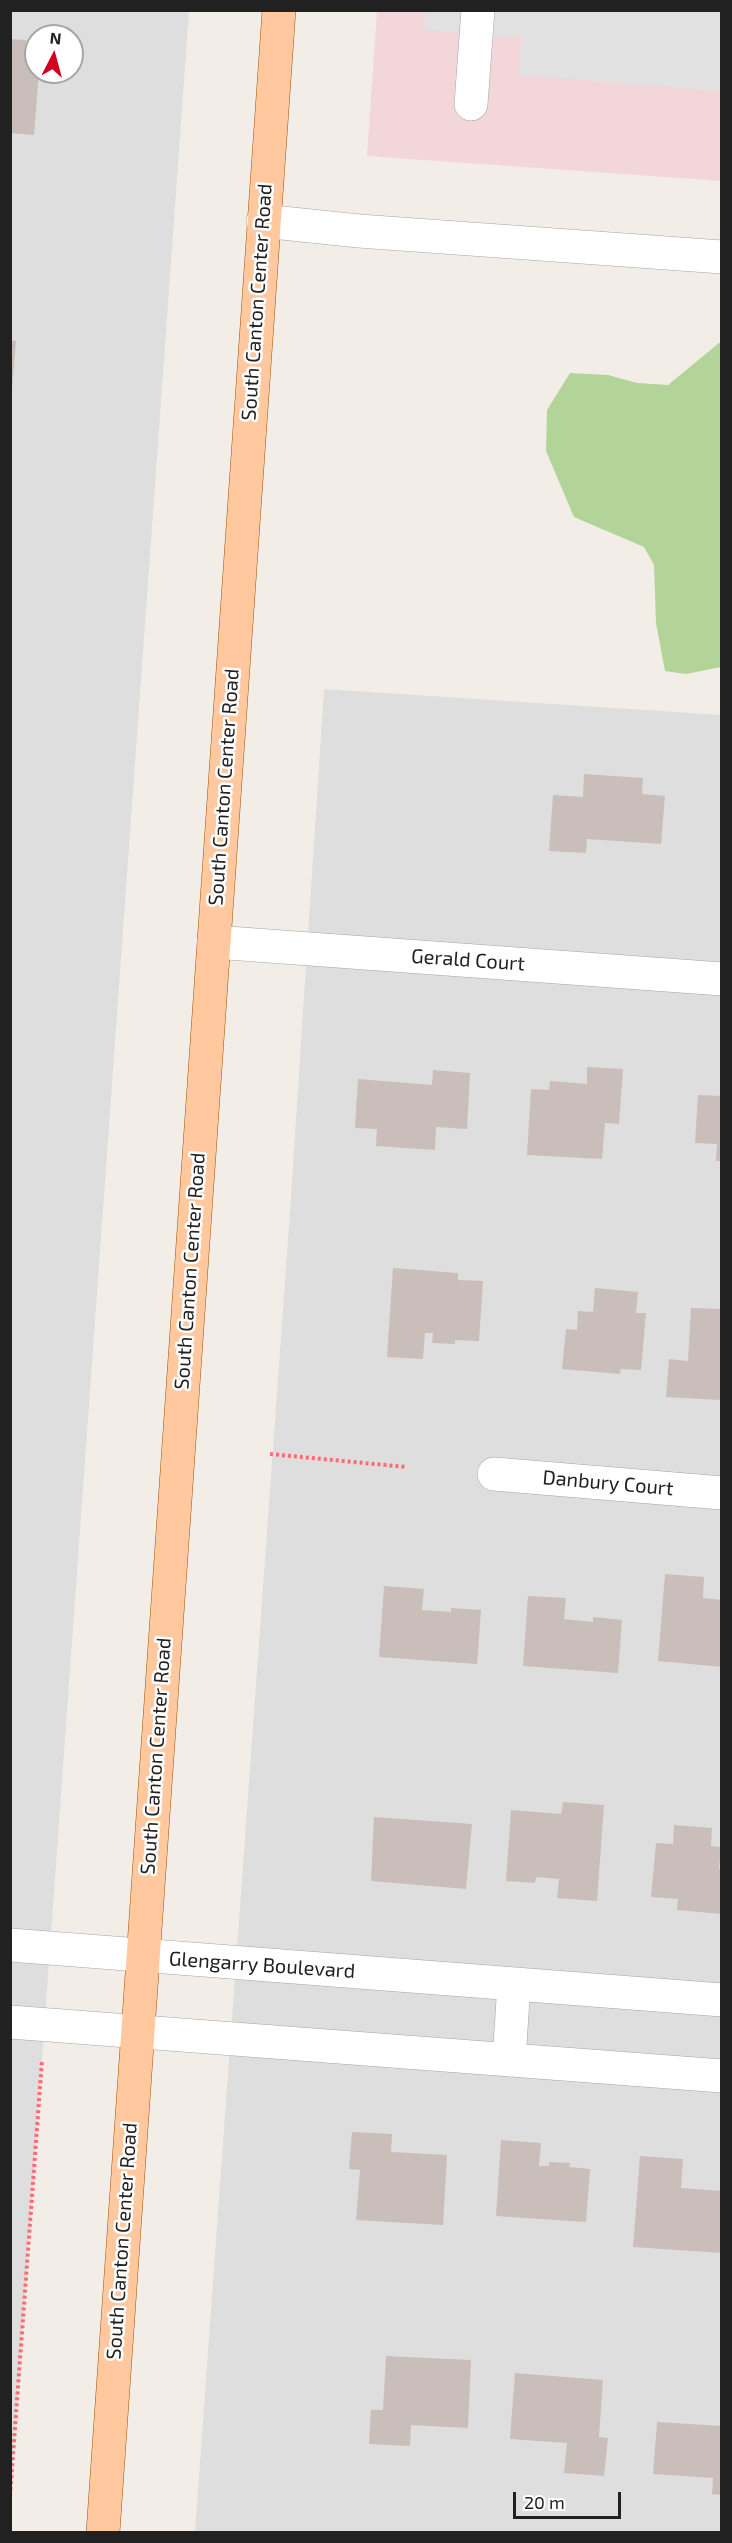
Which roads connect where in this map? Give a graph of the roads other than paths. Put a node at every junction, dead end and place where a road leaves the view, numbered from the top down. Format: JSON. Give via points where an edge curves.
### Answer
{"nodes":[{"id":1,"x":279,"y":10,"type":"edge"},
{"id":2,"x":478,"y":10,"type":"edge"},
{"id":3,"x":471,"y":104,"type":"dead end"},
{"id":4,"x":262,"y":221,"type":"junction"},
{"id":5,"x":722,"y":257,"type":"edge"},
{"id":6,"x":214,"y":942,"type":"junction"},
{"id":7,"x":722,"y":979,"type":"edge"},
{"id":8,"x":494,"y":1474,"type":"dead end"},
{"id":9,"x":722,"y":1493,"type":"edge"},
{"id":10,"x":10,"y":1945,"type":"edge"},
{"id":11,"x":142,"y":1955,"type":"junction"},
{"id":12,"x":514,"y":1984,"type":"junction"},
{"id":13,"x":722,"y":2000,"type":"edge"},
{"id":14,"x":10,"y":2022,"type":"edge"},
{"id":15,"x":136,"y":2031,"type":"junction"},
{"id":16,"x":508,"y":2060,"type":"junction"},
{"id":17,"x":722,"y":2076,"type":"edge"},
{"id":18,"x":103,"y":2532,"type":"edge"}],
"edges":[{"from":1,"to":4,"type":"main road","name":"South Canton Center Road"},
{"from":2,"to":3,"type":"street"},
{"from":4,"to":5,"type":"street"},
{"from":4,"to":6,"type":"main road","name":"South Canton Center Road"},
{"from":6,"to":7,"type":"street","name":"Gerald Court"},
{"from":6,"to":11,"type":"main road","name":"South Canton Center Road"},
{"from":8,"to":9,"type":"street","name":"Danbury Court"},
{"from":10,"to":11,"type":"street","name":"Glengarry Boulevard"},
{"from":11,"to":12,"type":"street","name":"Glengarry Boulevard"},
{"from":11,"to":15,"type":"main road","name":"South Canton Center Road"},
{"from":12,"to":13,"type":"street","name":"Glengarry Boulevard"},
{"from":12,"to":16,"type":"street"},
{"from":14,"to":15,"type":"street"},
{"from":15,"to":16,"type":"street"},
{"from":15,"to":18,"type":"main road","name":"South Canton Center Road"},
{"from":16,"to":17,"type":"street"}]}
